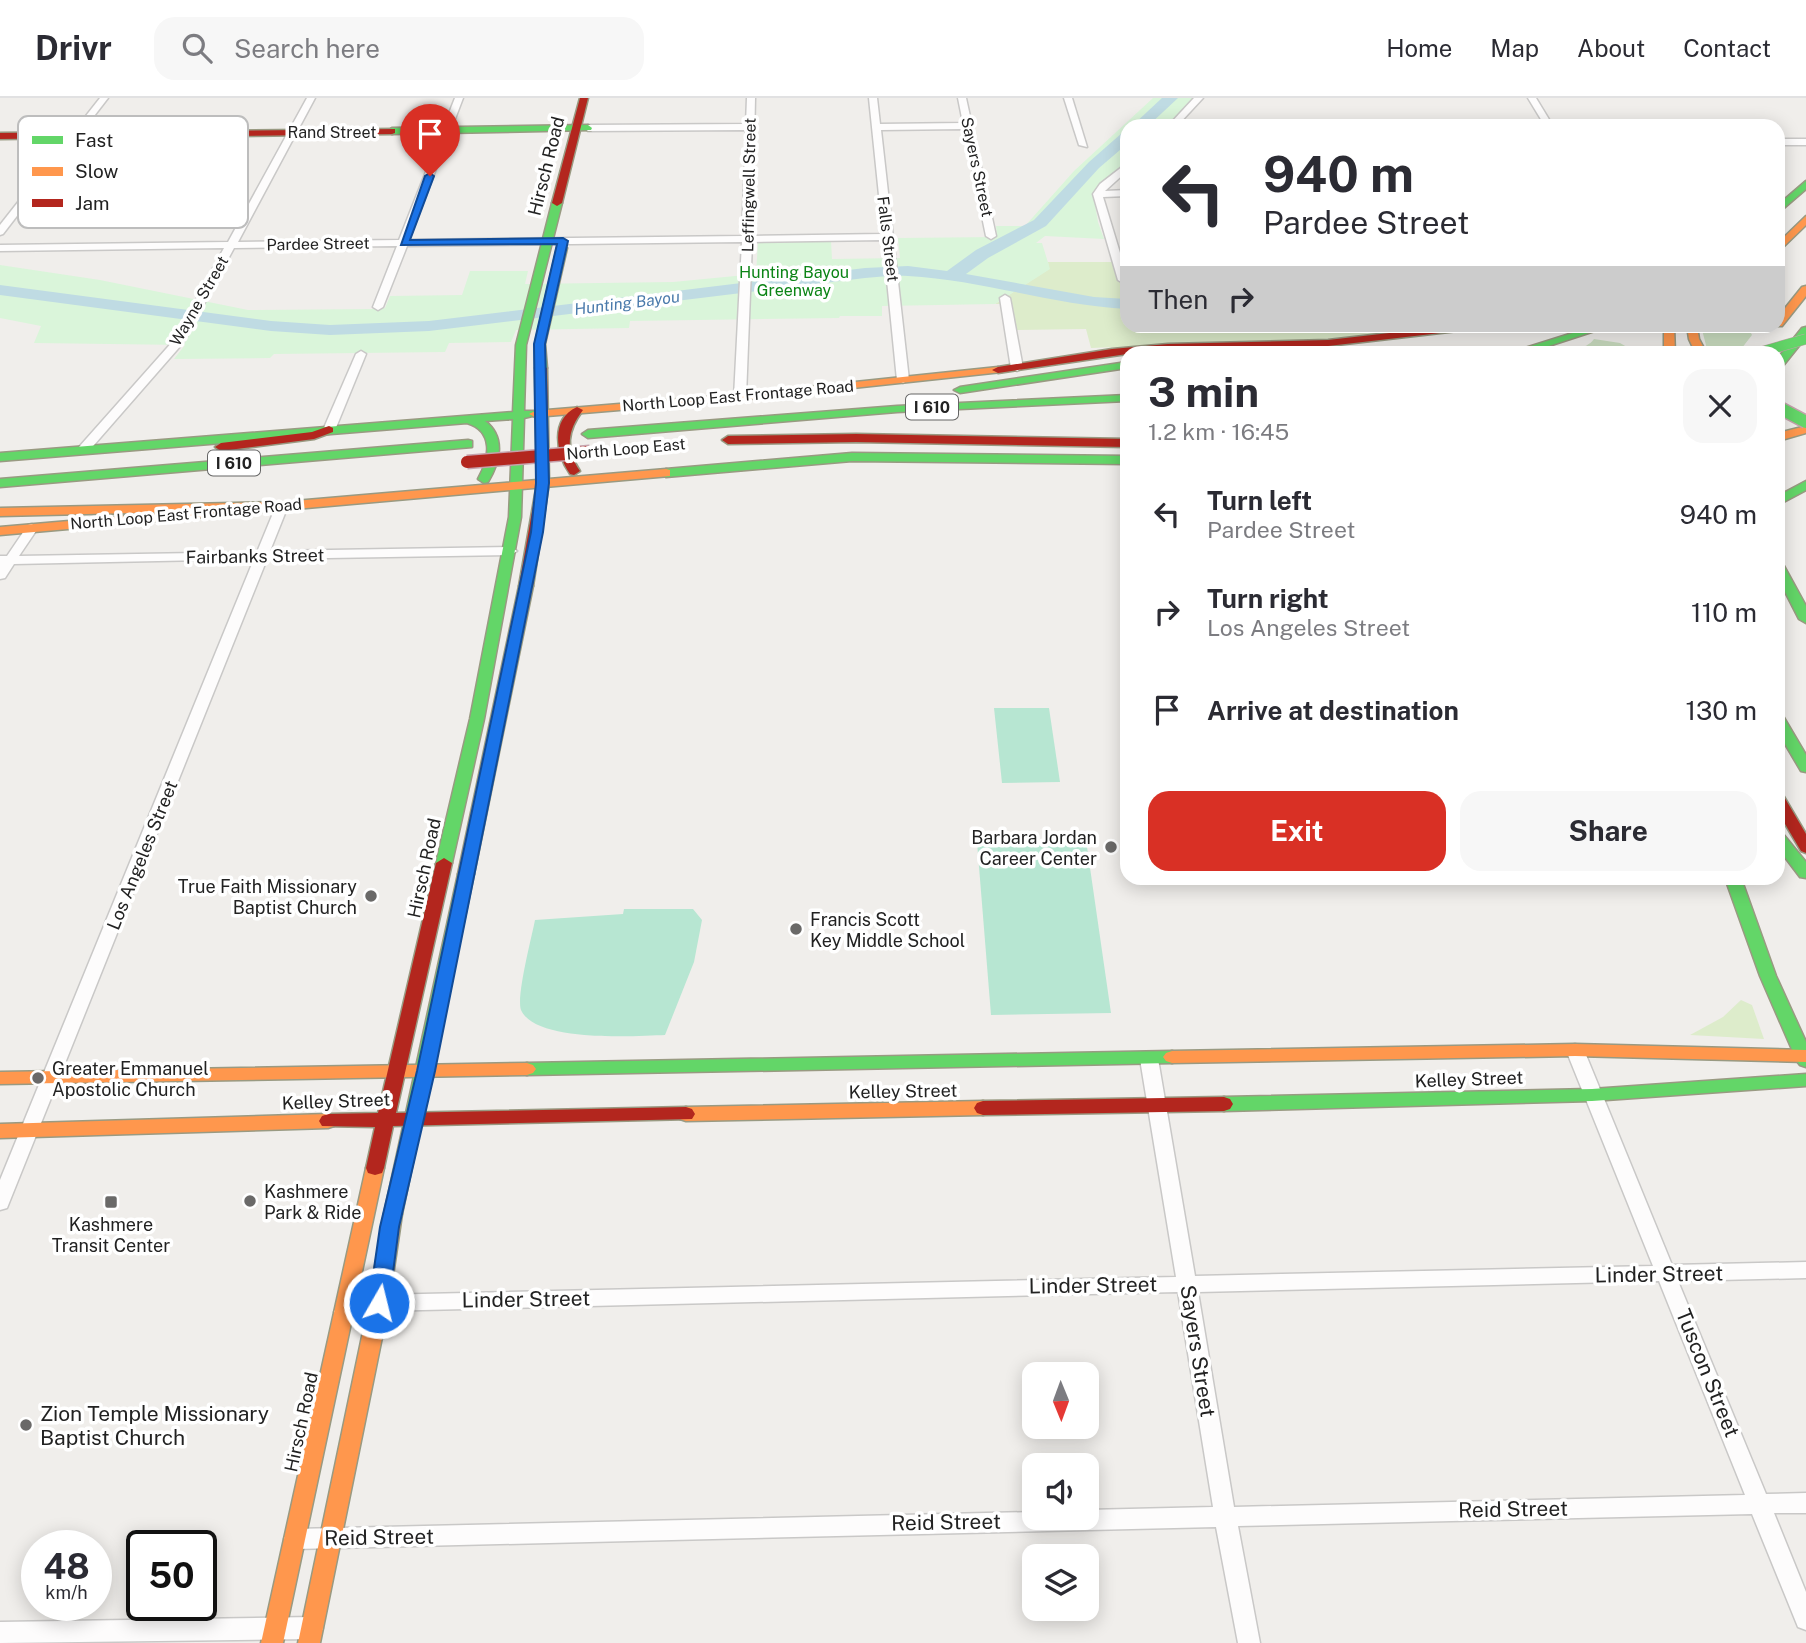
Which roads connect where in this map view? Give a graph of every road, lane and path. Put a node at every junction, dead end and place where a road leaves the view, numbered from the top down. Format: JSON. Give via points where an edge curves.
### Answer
{"nodes":[{"id":1,"x":104,"y":98,"type":"edge"},
{"id":2,"x":310,"y":98,"type":"edge"},
{"id":3,"x":459,"y":98,"type":"edge"},
{"id":4,"x":584,"y":98,"type":"edge"},
{"id":5,"x":597,"y":98,"type":"edge"},
{"id":6,"x":751,"y":98,"type":"edge"},
{"id":7,"x":873,"y":98,"type":"edge"},
{"id":8,"x":962,"y":98,"type":"edge"},
{"id":9,"x":1068,"y":98,"type":"edge"},
{"id":10,"x":1199,"y":98,"type":"edge"},
{"id":11,"x":1532,"y":98,"type":"edge"},
{"id":12,"x":90,"y":116,"type":"edge"},
{"id":13,"x":1179,"y":119,"type":"edge"},
{"id":14,"x":1545,"y":119,"type":"edge"},
{"id":15,"x":968,"y":125,"type":"junction"},
{"id":16,"x":749,"y":127,"type":"junction"},
{"id":17,"x":876,"y":127,"type":"junction"},
{"id":18,"x":582,"y":128,"type":"junction"},
{"id":19,"x":447,"y":131,"type":"junction"},
{"id":20,"x":293,"y":132,"type":"junction"},
{"id":21,"x":248,"y":133,"type":"edge"},
{"id":22,"x":0,"y":136,"type":"edge"},
{"id":23,"x":18,"y":136,"type":"edge"},
{"id":24,"x":1785,"y":142,"type":"edge"},
{"id":25,"x":1806,"y":142,"type":"edge"},
{"id":26,"x":1084,"y":145,"type":"dead end"},
{"id":27,"x":1120,"y":173,"type":"edge"},
{"id":28,"x":1806,"y":184,"type":"edge"},
{"id":29,"x":1120,"y":193,"type":"edge"},
{"id":30,"x":1098,"y":194,"type":"junction"},
{"id":31,"x":1785,"y":204,"type":"edge"},
{"id":32,"x":18,"y":209,"type":"edge"},
{"id":33,"x":248,"y":213,"type":"edge"},
{"id":34,"x":1806,"y":219,"type":"edge"},
{"id":35,"x":239,"y":228,"type":"edge"},
{"id":36,"x":0,"y":232,"type":"edge"},
{"id":37,"x":1785,"y":233,"type":"edge"},
{"id":38,"x":991,"y":236,"type":"dead end"},
{"id":39,"x":887,"y":237,"type":"junction"},
{"id":40,"x":748,"y":239,"type":"junction"},
{"id":41,"x":555,"y":241,"type":"junction"},
{"id":42,"x":1785,"y":242,"type":"edge"},
{"id":43,"x":404,"y":243,"type":"junction"},
{"id":44,"x":230,"y":245,"type":"junction"},
{"id":45,"x":1113,"y":245,"type":"junction"},
{"id":46,"x":1120,"y":245,"type":"edge"},
{"id":47,"x":0,"y":248,"type":"edge"},
{"id":48,"x":1120,"y":270,"type":"edge"},
{"id":49,"x":1806,"y":289,"type":"edge"},
{"id":50,"x":1005,"y":298,"type":"dead end"},
{"id":51,"x":379,"y":307,"type":"dead end"},
{"id":52,"x":1785,"y":315,"type":"edge"},
{"id":53,"x":1806,"y":330,"type":"edge"},
{"id":54,"x":1427,"y":333,"type":"edge"},
{"id":55,"x":1583,"y":333,"type":"edge"},
{"id":56,"x":1806,"y":339,"type":"edge"},
{"id":57,"x":1251,"y":346,"type":"edge"},
{"id":58,"x":1539,"y":346,"type":"edge"},
{"id":59,"x":1782,"y":346,"type":"edge"},
{"id":60,"x":1120,"y":351,"type":"edge"},
{"id":61,"x":361,"y":354,"type":"dead end"},
{"id":62,"x":1785,"y":356,"type":"edge"},
{"id":63,"x":1120,"y":366,"type":"edge"},
{"id":64,"x":1017,"y":368,"type":"junction"},
{"id":65,"x":903,"y":380,"type":"junction"},
{"id":66,"x":519,"y":383,"type":"junction"},
{"id":67,"x":740,"y":397,"type":"junction"},
{"id":68,"x":1120,"y":398,"type":"edge"},
{"id":69,"x":577,"y":410,"type":"junction"},
{"id":70,"x":1785,"y":411,"type":"edge"},
{"id":71,"x":543,"y":412,"type":"junction"},
{"id":72,"x":1785,"y":412,"type":"edge"},
{"id":73,"x":1120,"y":413,"type":"edge"},
{"id":74,"x":517,"y":414,"type":"junction"},
{"id":75,"x":1806,"y":414,"type":"edge"},
{"id":76,"x":472,"y":418,"type":"junction"},
{"id":77,"x":737,"y":421,"type":"junction"},
{"id":78,"x":1806,"y":422,"type":"edge"},
{"id":79,"x":1785,"y":426,"type":"edge"},
{"id":80,"x":1806,"y":428,"type":"edge"},
{"id":81,"x":329,"y":430,"type":"junction"},
{"id":82,"x":1785,"y":435,"type":"edge"},
{"id":83,"x":1120,"y":443,"type":"edge"},
{"id":84,"x":83,"y":450,"type":"junction"},
{"id":85,"x":597,"y":452,"type":"dead end"},
{"id":86,"x":0,"y":457,"type":"edge"},
{"id":87,"x":1120,"y":460,"type":"edge"},
{"id":88,"x":461,"y":463,"type":"dead end"},
{"id":89,"x":0,"y":476,"type":"edge"},
{"id":90,"x":604,"y":478,"type":"junction"},
{"id":91,"x":0,"y":483,"type":"edge"},
{"id":92,"x":542,"y":483,"type":"junction"},
{"id":93,"x":516,"y":485,"type":"junction"},
{"id":94,"x":1806,"y":485,"type":"edge"},
{"id":95,"x":472,"y":490,"type":"junction"},
{"id":96,"x":93,"y":494,"type":"dead end"},
{"id":97,"x":1785,"y":497,"type":"edge"},
{"id":98,"x":0,"y":502,"type":"edge"},
{"id":99,"x":282,"y":506,"type":"junction"},
{"id":100,"x":0,"y":512,"type":"edge"},
{"id":101,"x":32,"y":528,"type":"junction"},
{"id":102,"x":0,"y":531,"type":"edge"},
{"id":103,"x":510,"y":551,"type":"junction"},
{"id":104,"x":263,"y":556,"type":"junction"},
{"id":105,"x":4,"y":560,"type":"edge"},
{"id":106,"x":0,"y":575,"type":"edge"},
{"id":107,"x":1785,"y":579,"type":"edge"},
{"id":108,"x":520,"y":615,"type":"junction"},
{"id":109,"x":1806,"y":619,"type":"edge"},
{"id":110,"x":477,"y":719,"type":"junction"},
{"id":111,"x":499,"y":719,"type":"junction"},
{"id":112,"x":1785,"y":731,"type":"edge"},
{"id":113,"x":1806,"y":768,"type":"edge"},
{"id":114,"x":1785,"y":810,"type":"edge"},
{"id":115,"x":1785,"y":846,"type":"edge"},
{"id":116,"x":1806,"y":848,"type":"edge"},
{"id":117,"x":1806,"y":873,"type":"edge"},
{"id":118,"x":441,"y":878,"type":"junction"},
{"id":119,"x":465,"y":878,"type":"junction"},
{"id":120,"x":1736,"y":885,"type":"edge"},
{"id":121,"x":1575,"y":1050,"type":"junction"},
{"id":122,"x":1805,"y":1058,"type":"edge"},
{"id":123,"x":1149,"y":1059,"type":"junction"},
{"id":124,"x":426,"y":1071,"type":"junction"},
{"id":125,"x":399,"y":1072,"type":"junction"},
{"id":126,"x":53,"y":1077,"type":"junction"},
{"id":127,"x":0,"y":1078,"type":"edge"},
{"id":128,"x":1806,"y":1080,"type":"edge"},
{"id":129,"x":1592,"y":1095,"type":"junction"},
{"id":130,"x":1157,"y":1107,"type":"junction"},
{"id":131,"x":416,"y":1118,"type":"junction"},
{"id":132,"x":388,"y":1119,"type":"junction"},
{"id":133,"x":29,"y":1130,"type":"junction"},
{"id":134,"x":0,"y":1131,"type":"edge"},
{"id":135,"x":0,"y":1203,"type":"edge"},
{"id":136,"x":1806,"y":1270,"type":"edge"},
{"id":137,"x":1667,"y":1274,"type":"junction"},
{"id":138,"x":1188,"y":1283,"type":"junction"},
{"id":139,"x":346,"y":1303,"type":"junction"},
{"id":140,"x":379,"y":1303,"type":"junction"},
{"id":141,"x":1806,"y":1503,"type":"edge"},
{"id":142,"x":1761,"y":1504,"type":"junction"},
{"id":143,"x":1225,"y":1515,"type":"junction"},
{"id":144,"x":331,"y":1538,"type":"junction"},
{"id":145,"x":295,"y":1539,"type":"junction"},
{"id":146,"x":1806,"y":1620,"type":"edge"},
{"id":147,"x":0,"y":1633,"type":"edge"},
{"id":148,"x":310,"y":1635,"type":"edge"},
{"id":149,"x":274,"y":1636,"type":"edge"},
{"id":150,"x":1249,"y":1643,"type":"edge"}],
"edges":[{"from":1,"to":12,"type":"street"},
{"from":2,"to":20,"type":"street","name":"Wayne Street"},
{"from":3,"to":19,"type":"street"},
{"from":4,"to":18,"type":"main road","name":"Hirsch Road"},
{"from":5,"to":18,"type":"main road","name":"Hirsch Road"},
{"from":6,"to":16,"type":"street","name":"Leffingwell Street"},
{"from":7,"to":17,"type":"street","name":"Falls Street"},
{"from":8,"to":15,"type":"street","name":"Sayers Street"},
{"from":9,"to":26,"type":"street"},
{"from":10,"to":13,"type":"street"},
{"from":11,"to":14,"type":"street"},
{"from":15,"to":17,"type":"street"},
{"from":15,"to":38,"type":"street","name":"Sayers Street"},
{"from":16,"to":18,"type":"street","name":"Rand Street"},
{"from":16,"to":40,"type":"street","name":"Leffingwell Street"},
{"from":17,"to":39,"type":"street","name":"Falls Street"},
{"from":18,"to":19,"type":"main road","name":"Rand Street"},
{"from":18,"to":41,"type":"main road","name":"Hirsch Road"},
{"from":19,"to":20,"type":"main road","name":"Rand Street"},
{"from":19,"to":43,"type":"street"},
{"from":20,"to":21,"type":"main road","name":"Rand Street"},
{"from":20,"to":33,"type":"street","name":"Wayne Street"},
{"from":22,"to":23,"type":"main road","name":"Rand Street"},
{"from":24,"to":25,"type":"street"},
{"from":27,"to":30,"type":"street"},
{"from":28,"to":31,"type":"main road"},
{"from":29,"to":30,"type":"street"},
{"from":30,"to":45,"type":"street"},
{"from":32,"to":36,"type":"street"},
{"from":34,"to":37,"type":"main road"},
{"from":34,"to":42,"type":"main road"},
{"from":35,"to":44,"type":"street","name":"Wayne Street"},
{"from":39,"to":40,"type":"street","name":"Pardee Street"},
{"from":39,"to":65,"type":"street","name":"Falls Street"},
{"from":40,"to":41,"type":"street","name":"Pardee Street"},
{"from":40,"to":67,"type":"street","name":"Leffingwell Street"},
{"from":41,"to":43,"type":"street","name":"Pardee Street"},
{"from":41,"to":66,"type":"main road","name":"Hirsch Road","via":[[531,301]]},
{"from":41,"to":71,"type":"main road","name":"Hirsch Road","via":[[540,344]]},
{"from":43,"to":44,"type":"street","name":"Pardee Street"},
{"from":43,"to":51,"type":"street"},
{"from":44,"to":47,"type":"street","name":"Pardee Street"},
{"from":44,"to":84,"type":"street","name":"Wayne Street","via":[[191,320],[158,367]]},
{"from":45,"to":46,"type":"street"},
{"from":45,"to":48,"type":"street"},
{"from":49,"to":52,"type":"main road"},
{"from":50,"to":64,"type":"street"},
{"from":53,"to":62,"type":"main road"},
{"from":54,"to":57,"type":"main road","name":"North Loop East Frontage Road"},
{"from":55,"to":58,"type":"main road"},
{"from":56,"to":59,"type":"main road","bridge":true},
{"from":60,"to":64,"type":"main road","name":"North Loop East Frontage Road"},
{"from":61,"to":81,"type":"street"},
{"from":63,"to":77,"type":"main road"},
{"from":64,"to":65,"type":"main road","name":"North Loop East Frontage Road"},
{"from":65,"to":67,"type":"main road","name":"North Loop East Frontage Road"},
{"from":66,"to":74,"type":"main road","name":"Hirsch Road"},
{"from":66,"to":76,"type":"main road","via":[[505,406]]},
{"from":67,"to":69,"type":"main road","name":"North Loop East Frontage Road"},
{"from":68,"to":77,"type":"main road","name":"North Loop East","number":"I 610"},
{"from":69,"to":71,"type":"main road","name":"North Loop East Frontage Road"},
{"from":69,"to":90,"type":"main road","via":[[561,438],[566,463],[584,475]]},
{"from":70,"to":78,"type":"main road","bridge":true},
{"from":71,"to":74,"type":"main road","name":"North Loop East Frontage Road"},
{"from":71,"to":92,"type":"main road","name":"Hirsch Road"},
{"from":72,"to":75,"type":"main road","bridge":true},
{"from":73,"to":83,"type":"main road","number":"I 610","via":[[721,441],[856,438]]},
{"from":74,"to":76,"type":"main road","name":"North Loop East Frontage Road"},
{"from":74,"to":93,"type":"main road","name":"Hirsch Road"},
{"from":76,"to":81,"type":"main road","name":"North Loop East Frontage Road"},
{"from":76,"to":95,"type":"main road","via":[[490,432],[493,443],[491,467]]},
{"from":77,"to":91,"type":"main road","name":"North Loop East","number":"I 610"},
{"from":79,"to":80,"type":"main road"},
{"from":80,"to":82,"type":"main road"},
{"from":81,"to":84,"type":"main road","name":"North Loop East Frontage Road"},
{"from":81,"to":89,"type":"main road"},
{"from":84,"to":86,"type":"main road","name":"North Loop East Frontage Road"},
{"from":85,"to":88,"type":"main road","name":"North Loop East","bridge":true},
{"from":87,"to":90,"type":"main road","name":"North Loop East Frontage Road","via":[[852,457]]},
{"from":90,"to":92,"type":"main road","name":"North Loop East Frontage Road"},
{"from":92,"to":93,"type":"main road","name":"North Loop East Frontage Road"},
{"from":92,"to":108,"type":"main road","name":"Hirsch Road"},
{"from":93,"to":95,"type":"main road","name":"North Loop East Frontage Road"},
{"from":93,"to":103,"type":"main road","name":"Hirsch Road"},
{"from":94,"to":97,"type":"main road"},
{"from":95,"to":99,"type":"main road","name":"North Loop East Frontage Road"},
{"from":96,"to":98,"type":"main road"},
{"from":99,"to":100,"type":"main road"},
{"from":99,"to":101,"type":"main road","name":"North Loop East Frontage Road"},
{"from":99,"to":104,"type":"street","name":"Los Angeles Street"},
{"from":101,"to":102,"type":"main road","name":"North Loop East Frontage Road"},
{"from":101,"to":105,"type":"street"},
{"from":103,"to":104,"type":"street","name":"Fairbanks Street"},
{"from":103,"to":108,"type":"main road","via":[[522,562],[515,597]]},
{"from":103,"to":110,"type":"main road","name":"Hirsch Road"},
{"from":104,"to":105,"type":"street","name":"Fairbanks Street"},
{"from":104,"to":126,"type":"street","name":"Los Angeles Street"},
{"from":105,"to":106,"type":"street"},
{"from":107,"to":109,"type":"main road"},
{"from":108,"to":111,"type":"main road","name":"Hirsch Road"},
{"from":110,"to":111,"type":"main road"},
{"from":110,"to":118,"type":"main road","name":"Hirsch Road"},
{"from":111,"to":119,"type":"main road","name":"Hirsch Road"},
{"from":112,"to":113,"type":"main road"},
{"from":114,"to":116,"type":"main road"},
{"from":115,"to":117,"type":"main road"},
{"from":118,"to":119,"type":"main road"},
{"from":118,"to":125,"type":"main road","name":"Hirsch Road"},
{"from":119,"to":124,"type":"main road","name":"Hirsch Road"},
{"from":120,"to":122,"type":"main road","via":[[1768,976]]},
{"from":121,"to":122,"type":"main road","name":"Kelley Street"},
{"from":121,"to":123,"type":"main road","name":"Kelley Street"},
{"from":121,"to":129,"type":"street","name":"Tuscon Street"},
{"from":123,"to":124,"type":"main road","name":"Kelley Street"},
{"from":123,"to":130,"type":"street","name":"Sayers Street"},
{"from":124,"to":125,"type":"main road","name":"Kelley Street"},
{"from":124,"to":131,"type":"main road","name":"Hirsch Road"},
{"from":125,"to":126,"type":"main road","name":"Kelley Street"},
{"from":125,"to":132,"type":"main road","name":"Hirsch Road"},
{"from":126,"to":127,"type":"main road","name":"Kelley Street"},
{"from":126,"to":133,"type":"street","name":"Los Angeles Street"},
{"from":128,"to":129,"type":"main road","name":"Kelley Street"},
{"from":129,"to":130,"type":"main road","name":"Kelley Street"},
{"from":129,"to":137,"type":"street","name":"Tuscon Street"},
{"from":130,"to":131,"type":"main road","name":"Kelley Street"},
{"from":130,"to":138,"type":"street","name":"Sayers Street"},
{"from":131,"to":132,"type":"main road","name":"Kelley Street"},
{"from":131,"to":140,"type":"main road","name":"Hirsch Road","via":[[390,1227]]},
{"from":132,"to":133,"type":"main road","name":"Kelley Street"},
{"from":132,"to":139,"type":"main road","name":"Hirsch Road"},
{"from":133,"to":134,"type":"main road","name":"Kelley Street"},
{"from":133,"to":135,"type":"street","name":"Los Angeles Street"},
{"from":136,"to":137,"type":"street","name":"Linder Street"},
{"from":137,"to":138,"type":"street","name":"Linder Street"},
{"from":137,"to":142,"type":"street","name":"Tuscon Street"},
{"from":138,"to":140,"type":"street","name":"Linder Street"},
{"from":138,"to":143,"type":"street","name":"Sayers Street"},
{"from":139,"to":140,"type":"street","name":"Linder Street"},
{"from":139,"to":145,"type":"main road","name":"Hirsch Road"},
{"from":140,"to":144,"type":"main road","name":"Hirsch Road"},
{"from":141,"to":142,"type":"street","name":"Reid Street"},
{"from":142,"to":143,"type":"street","name":"Reid Street"},
{"from":142,"to":146,"type":"street","name":"Tuscon Street"},
{"from":143,"to":144,"type":"street","name":"Reid Street"},
{"from":143,"to":150,"type":"street","name":"Sayers Street"},
{"from":144,"to":145,"type":"street","name":"Reid Street"},
{"from":144,"to":148,"type":"main road","name":"Hirsch Road"},
{"from":145,"to":149,"type":"main road","name":"Hirsch Road"},
{"from":147,"to":149,"type":"street"},
{"from":148,"to":149,"type":"street"}]}
